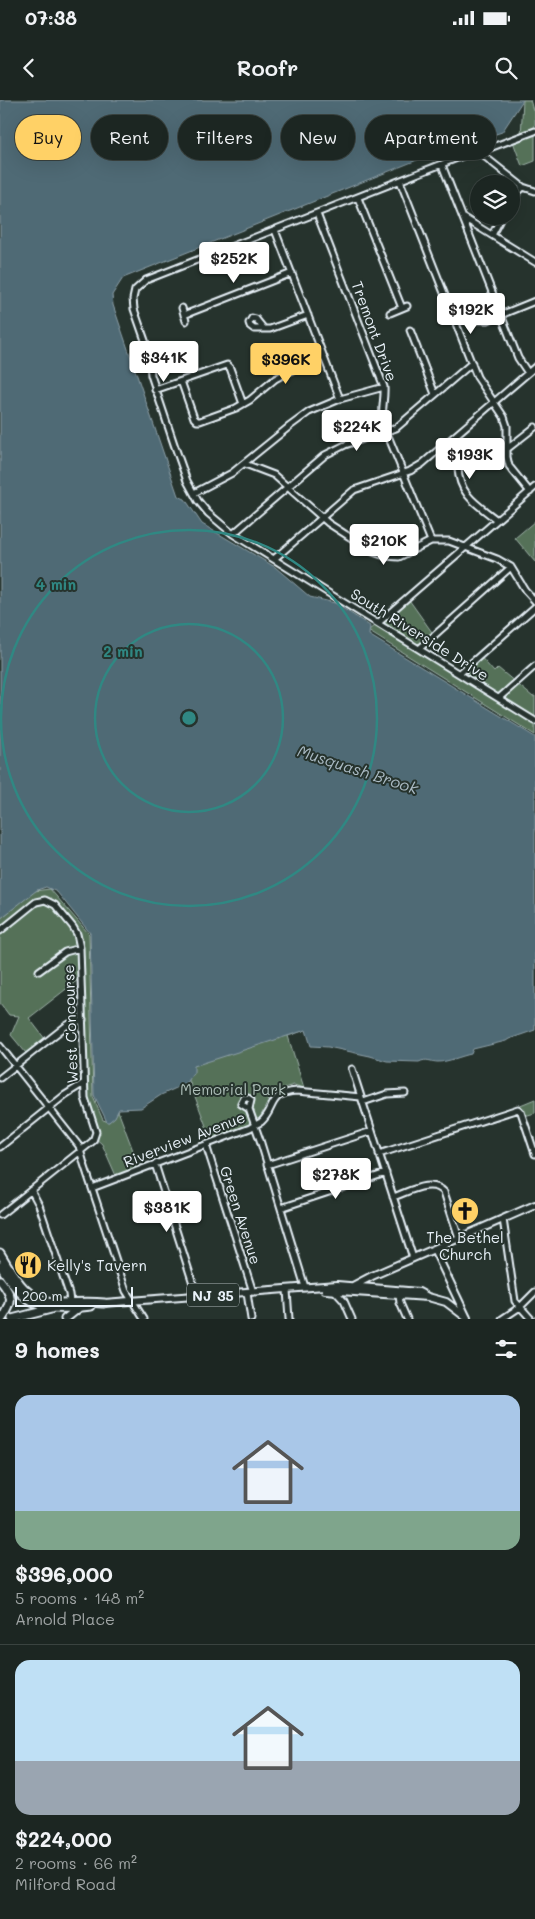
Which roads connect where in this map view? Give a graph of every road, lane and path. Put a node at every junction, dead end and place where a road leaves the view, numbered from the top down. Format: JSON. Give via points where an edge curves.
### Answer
{"nodes":[{"id":1,"x":535,"y":131,"type":"edge"},
{"id":2,"x":496,"y":145,"type":"edge"},
{"id":3,"x":454,"y":160,"type":"edge"},
{"id":4,"x":488,"y":160,"type":"edge"},
{"id":5,"x":442,"y":165,"type":"junction"},
{"id":6,"x":400,"y":181,"type":"junction"},
{"id":7,"x":523,"y":187,"type":"junction"},
{"id":8,"x":520,"y":190,"type":"edge"},
{"id":9,"x":535,"y":191,"type":"edge"},
{"id":10,"x":358,"y":198,"type":"junction"},
{"id":11,"x":317,"y":214,"type":"junction"},
{"id":12,"x":464,"y":218,"type":"junction"},
{"id":13,"x":497,"y":225,"type":"edge"},
{"id":14,"x":274,"y":230,"type":"junction"},
{"id":15,"x":492,"y":234,"type":"junction"},
{"id":16,"x":535,"y":262,"type":"edge"},
{"id":17,"x":292,"y":272,"type":"junction"},
{"id":18,"x":535,"y":301,"type":"edge"},
{"id":19,"x":182,"y":308,"type":"dead end"},
{"id":20,"x":390,"y":313,"type":"dead end"},
{"id":21,"x":308,"y":315,"type":"junction"},
{"id":22,"x":501,"y":315,"type":"junction"},
{"id":23,"x":454,"y":320,"type":"junction"},
{"id":24,"x":264,"y":329,"type":"dead end"},
{"id":25,"x":410,"y":330,"type":"dead end"},
{"id":26,"x":324,"y":357,"type":"junction"},
{"id":27,"x":472,"y":363,"type":"junction"},
{"id":28,"x":535,"y":367,"type":"edge"},
{"id":29,"x":528,"y":373,"type":"junction"},
{"id":30,"x":181,"y":381,"type":"junction"},
{"id":31,"x":384,"y":387,"type":"junction"},
{"id":32,"x":155,"y":390,"type":"junction"},
{"id":33,"x":435,"y":394,"type":"junction"},
{"id":34,"x":340,"y":399,"type":"junction"},
{"id":35,"x":495,"y":402,"type":"junction"},
{"id":36,"x":244,"y":404,"type":"junction"},
{"id":37,"x":535,"y":426,"type":"edge"},
{"id":38,"x":386,"y":432,"type":"junction"},
{"id":39,"x":455,"y":437,"type":"junction"},
{"id":40,"x":507,"y":449,"type":"junction"},
{"id":41,"x":245,"y":464,"type":"junction"},
{"id":42,"x":403,"y":474,"type":"junction"},
{"id":43,"x":288,"y":487,"type":"junction"},
{"id":44,"x":535,"y":487,"type":"edge"},
{"id":45,"x":530,"y":492,"type":"junction"},
{"id":46,"x":194,"y":493,"type":"junction"},
{"id":47,"x":321,"y":517,"type":"junction"},
{"id":48,"x":497,"y":520,"type":"junction"},
{"id":49,"x":233,"y":534,"type":"junction"},
{"id":50,"x":431,"y":541,"type":"junction"},
{"id":51,"x":465,"y":547,"type":"junction"},
{"id":52,"x":274,"y":559,"type":"junction"},
{"id":53,"x":511,"y":567,"type":"junction"},
{"id":54,"x":535,"y":601,"type":"edge"},
{"id":55,"x":535,"y":607,"type":"edge"},
{"id":56,"x":378,"y":623,"type":"junction"},
{"id":57,"x":419,"y":648,"type":"junction"},
{"id":58,"x":535,"y":666,"type":"edge"},
{"id":59,"x":459,"y":674,"type":"junction"},
{"id":60,"x":500,"y":698,"type":"junction"},
{"id":61,"x":535,"y":721,"type":"edge"},
{"id":62,"x":0,"y":931,"type":"edge"},
{"id":63,"x":80,"y":948,"type":"junction"},
{"id":64,"x":39,"y":971,"type":"dead end"},
{"id":65,"x":82,"y":1020,"type":"junction"},
{"id":66,"x":0,"y":1046,"type":"edge"},
{"id":67,"x":15,"y":1066,"type":"junction"},
{"id":68,"x":352,"y":1069,"type":"dead end"},
{"id":69,"x":0,"y":1078,"type":"edge"},
{"id":70,"x":84,"y":1083,"type":"junction"},
{"id":71,"x":405,"y":1092,"type":"dead end"},
{"id":72,"x":362,"y":1100,"type":"junction"},
{"id":73,"x":49,"y":1108,"type":"junction"},
{"id":74,"x":249,"y":1109,"type":"dead end"},
{"id":75,"x":255,"y":1125,"type":"junction"},
{"id":76,"x":372,"y":1131,"type":"junction"},
{"id":77,"x":532,"y":1136,"type":"edge"},
{"id":78,"x":206,"y":1145,"type":"junction"},
{"id":79,"x":0,"y":1147,"type":"edge"},
{"id":80,"x":80,"y":1148,"type":"junction"},
{"id":81,"x":379,"y":1154,"type":"junction"},
{"id":82,"x":535,"y":1154,"type":"edge"},
{"id":83,"x":155,"y":1164,"type":"junction"},
{"id":84,"x":267,"y":1165,"type":"junction"},
{"id":85,"x":386,"y":1173,"type":"junction"},
{"id":86,"x":92,"y":1188,"type":"junction"},
{"id":87,"x":32,"y":1190,"type":"junction"},
{"id":88,"x":393,"y":1197,"type":"junction"},
{"id":89,"x":535,"y":1205,"type":"edge"},
{"id":90,"x":281,"y":1208,"type":"junction"},
{"id":91,"x":0,"y":1215,"type":"edge"},
{"id":92,"x":503,"y":1219,"type":"junction"},
{"id":93,"x":459,"y":1238,"type":"junction"},
{"id":94,"x":434,"y":1249,"type":"junction"},
{"id":95,"x":0,"y":1253,"type":"edge"},
{"id":96,"x":413,"y":1258,"type":"junction"},
{"id":97,"x":0,"y":1265,"type":"edge"},
{"id":98,"x":372,"y":1276,"type":"junction"},
{"id":99,"x":0,"y":1280,"type":"edge"},
{"id":100,"x":305,"y":1287,"type":"junction"},
{"id":101,"x":335,"y":1288,"type":"junction"},
{"id":102,"x":351,"y":1288,"type":"junction"},
{"id":103,"x":287,"y":1290,"type":"junction"},
{"id":104,"x":455,"y":1290,"type":"junction"},
{"id":105,"x":535,"y":1292,"type":"edge"},
{"id":106,"x":250,"y":1293,"type":"junction"},
{"id":107,"x":398,"y":1295,"type":"junction"},
{"id":108,"x":197,"y":1296,"type":"junction"},
{"id":109,"x":428,"y":1297,"type":"junction"},
{"id":110,"x":131,"y":1301,"type":"junction"},
{"id":111,"x":344,"y":1301,"type":"junction"},
{"id":112,"x":70,"y":1302,"type":"junction"},
{"id":113,"x":446,"y":1302,"type":"junction"},
{"id":114,"x":104,"y":1303,"type":"junction"},
{"id":115,"x":520,"y":1306,"type":"junction"},
{"id":116,"x":80,"y":1307,"type":"junction"},
{"id":117,"x":51,"y":1309,"type":"junction"},
{"id":118,"x":21,"y":1315,"type":"junction"},
{"id":119,"x":4,"y":1316,"type":"edge"},
{"id":120,"x":12,"y":1319,"type":"edge"},
{"id":121,"x":30,"y":1319,"type":"edge"},
{"id":122,"x":65,"y":1319,"type":"edge"},
{"id":123,"x":144,"y":1319,"type":"edge"},
{"id":124,"x":251,"y":1319,"type":"edge"},
{"id":125,"x":289,"y":1319,"type":"edge"},
{"id":126,"x":352,"y":1319,"type":"edge"},
{"id":127,"x":407,"y":1319,"type":"edge"},
{"id":128,"x":468,"y":1319,"type":"edge"},
{"id":129,"x":502,"y":1319,"type":"edge"},
{"id":130,"x":531,"y":1319,"type":"edge"}],
"edges":[{"from":1,"to":2,"type":"street","name":"South Riverside Drive"},
{"from":3,"to":5,"type":"street","name":"South Riverside Drive"},
{"from":4,"to":7,"type":"street"},
{"from":5,"to":6,"type":"street","name":"South Riverside Drive"},
{"from":5,"to":12,"type":"street"},
{"from":6,"to":10,"type":"street","name":"South Riverside Drive"},
{"from":6,"to":23,"type":"street"},
{"from":7,"to":8,"type":"street"},
{"from":7,"to":9,"type":"street"},
{"from":10,"to":11,"type":"street","name":"South Riverside Drive"},
{"from":10,"to":20,"type":"street","via":[[405,307]]},
{"from":11,"to":14,"type":"street","name":"South Riverside Drive"},
{"from":11,"to":31,"type":"street","name":"Tremont Drive"},
{"from":12,"to":15,"type":"street"},
{"from":12,"to":22,"type":"street"},
{"from":13,"to":15,"type":"street"},
{"from":14,"to":17,"type":"street"},
{"from":14,"to":32,"type":"street","name":"South Riverside Drive","via":[[146,280],[138,286],[133,299],[134,309],[148,349]]},
{"from":15,"to":16,"type":"street"},
{"from":17,"to":19,"type":"street","via":[[185,318]]},
{"from":17,"to":21,"type":"street"},
{"from":18,"to":22,"type":"street"},
{"from":21,"to":24,"type":"street"},
{"from":21,"to":26,"type":"street"},
{"from":22,"to":23,"type":"street","via":[[483,320]]},
{"from":22,"to":29,"type":"street","via":[[518,358]]},
{"from":23,"to":27,"type":"street"},
{"from":25,"to":33,"type":"street"},
{"from":26,"to":34,"type":"street"},
{"from":26,"to":36,"type":"street","via":[[288,372]]},
{"from":27,"to":33,"type":"street"},
{"from":27,"to":35,"type":"street","via":[[481,384]]},
{"from":28,"to":29,"type":"street"},
{"from":29,"to":35,"type":"street"},
{"from":30,"to":32,"type":"street"},
{"from":30,"to":36,"type":"street","via":[[227,365]]},
{"from":30,"to":36,"type":"street","via":[[197,421]]},
{"from":31,"to":34,"type":"street"},
{"from":31,"to":38,"type":"street","name":"Tremont Drive","via":[[382,414]]},
{"from":32,"to":46,"type":"street","name":"South Riverside Drive"},
{"from":33,"to":38,"type":"street","via":[[396,428]]},
{"from":34,"to":41,"type":"street","via":[[299,419]]},
{"from":35,"to":39,"type":"street"},
{"from":35,"to":40,"type":"street","via":[[506,422]]},
{"from":37,"to":40,"type":"street"},
{"from":38,"to":42,"type":"street","name":"Tremont Drive"},
{"from":38,"to":43,"type":"street","via":[[334,450]]},
{"from":39,"to":42,"type":"street","via":[[422,464]]},
{"from":39,"to":48,"type":"street","via":[[458,477],[462,487],[468,497]]},
{"from":40,"to":45,"type":"street","via":[[509,466]]},
{"from":41,"to":43,"type":"street","via":[[267,471]]},
{"from":41,"to":46,"type":"street"},
{"from":42,"to":47,"type":"street","via":[[354,490]]},
{"from":42,"to":50,"type":"street","name":"Tremont Drive"},
{"from":43,"to":47,"type":"street"},
{"from":43,"to":49,"type":"street"},
{"from":44,"to":45,"type":"street"},
{"from":45,"to":48,"type":"street"},
{"from":46,"to":49,"type":"street","name":"South Riverside Drive","via":[[208,514]]},
{"from":47,"to":50,"type":"street","via":[[359,544],[385,556],[402,556]]},
{"from":47,"to":52,"type":"street"},
{"from":48,"to":51,"type":"street"},
{"from":49,"to":52,"type":"street","name":"South Riverside Drive"},
{"from":50,"to":51,"type":"street","via":[[449,541]]},
{"from":51,"to":53,"type":"street"},
{"from":51,"to":56,"type":"street"},
{"from":52,"to":56,"type":"street","name":"South Riverside Drive"},
{"from":53,"to":54,"type":"street"},
{"from":53,"to":57,"type":"street"},
{"from":55,"to":59,"type":"street"},
{"from":56,"to":57,"type":"street","name":"South Riverside Drive"},
{"from":57,"to":59,"type":"street","name":"South Riverside Drive"},
{"from":58,"to":60,"type":"street"},
{"from":59,"to":60,"type":"street","name":"South Riverside Drive"},
{"from":60,"to":61,"type":"street","name":"South Riverside Drive"},
{"from":62,"to":63,"type":"street","name":"West Concourse","via":[[36,902],[48,900],[75,929]]},
{"from":63,"to":64,"type":"street","via":[[64,952]]},
{"from":63,"to":65,"type":"street","name":"West Concourse"},
{"from":65,"to":67,"type":"street","via":[[66,1026]]},
{"from":65,"to":70,"type":"street","name":"West Concourse"},
{"from":66,"to":67,"type":"street"},
{"from":67,"to":69,"type":"street"},
{"from":67,"to":73,"type":"street"},
{"from":68,"to":72,"type":"street"},
{"from":70,"to":73,"type":"street"},
{"from":70,"to":80,"type":"street","name":"West Concourse","via":[[85,1098],[96,1132],[93,1141]]},
{"from":71,"to":72,"type":"street"},
{"from":72,"to":75,"type":"street","name":"Riverview Avenue","via":[[297,1090],[287,1092],[275,1100],[265,1117]]},
{"from":72,"to":76,"type":"street"},
{"from":73,"to":79,"type":"street"},
{"from":73,"to":80,"type":"street"},
{"from":74,"to":75,"type":"street"},
{"from":75,"to":78,"type":"street","name":"Riverview Avenue"},
{"from":75,"to":84,"type":"street"},
{"from":76,"to":81,"type":"street"},
{"from":76,"to":84,"type":"street"},
{"from":77,"to":81,"type":"street","via":[[520,1110],[515,1109]]},
{"from":77,"to":82,"type":"street"},
{"from":78,"to":83,"type":"street","name":"Riverview Avenue"},
{"from":78,"to":106,"type":"street","name":"Green Avenue"},
{"from":80,"to":86,"type":"street"},
{"from":80,"to":87,"type":"street"},
{"from":81,"to":85,"type":"street"},
{"from":83,"to":86,"type":"street","name":"Riverview Avenue"},
{"from":83,"to":108,"type":"street"},
{"from":84,"to":90,"type":"street"},
{"from":85,"to":88,"type":"street"},
{"from":85,"to":90,"type":"street"},
{"from":86,"to":110,"type":"street"},
{"from":87,"to":91,"type":"street"},
{"from":87,"to":112,"type":"street","via":[[40,1205]]},
{"from":88,"to":93,"type":"street","via":[[438,1186],[444,1192]]},
{"from":88,"to":96,"type":"street"},
{"from":89,"to":92,"type":"main road"},
{"from":90,"to":100,"type":"street"},
{"from":92,"to":93,"type":"main road"},
{"from":92,"to":115,"type":"street","via":[[516,1302]]},
{"from":93,"to":94,"type":"main road"},
{"from":94,"to":96,"type":"main road"},
{"from":94,"to":104,"type":"main road"},
{"from":95,"to":112,"type":"highway","number":"NJ 35","via":[[16,1280],[29,1293],[52,1303]]},
{"from":96,"to":98,"type":"main road"},
{"from":97,"to":117,"type":"highway","number":"NJ 35","via":[[20,1294]]},
{"from":98,"to":101,"type":"main road"},
{"from":98,"to":102,"type":"main road"},
{"from":99,"to":119,"type":"highway","via":[[10,1295],[10,1307]]},
{"from":100,"to":101,"type":"main road","number":"NJ 35"},
{"from":100,"to":103,"type":"main road","number":"NJ 35"},
{"from":101,"to":102,"type":"main road"},
{"from":101,"to":103,"type":"main road","number":"NJ 35","via":[[305,1292]]},
{"from":101,"to":111,"type":"street"},
{"from":102,"to":107,"type":"main road"},
{"from":102,"to":109,"type":"main road","via":[[419,1292]]},
{"from":102,"to":111,"type":"street","via":[[344,1294]]},
{"from":103,"to":106,"type":"main road","number":"NJ 35"},
{"from":103,"to":125,"type":"street"},
{"from":104,"to":113,"type":"main road"},
{"from":104,"to":128,"type":"main road"},
{"from":105,"to":115,"type":"street"},
{"from":106,"to":108,"type":"main road","number":"NJ 35"},
{"from":106,"to":124,"type":"street","name":"Green Avenue"},
{"from":107,"to":109,"type":"main road"},
{"from":107,"to":127,"type":"street"},
{"from":108,"to":110,"type":"main road","number":"NJ 35"},
{"from":109,"to":113,"type":"main road"},
{"from":110,"to":114,"type":"main road","number":"NJ 35"},
{"from":110,"to":123,"type":"street"},
{"from":111,"to":126,"type":"street"},
{"from":112,"to":114,"type":"highway","number":"NJ 35"},
{"from":113,"to":128,"type":"main road"},
{"from":114,"to":116,"type":"highway","number":"NJ 35"},
{"from":115,"to":129,"type":"street"},
{"from":115,"to":130,"type":"street"},
{"from":116,"to":117,"type":"highway","number":"NJ 35"},
{"from":116,"to":122,"type":"highway"},
{"from":117,"to":118,"type":"highway"},
{"from":118,"to":120,"type":"highway"},
{"from":118,"to":121,"type":"highway"}]}
